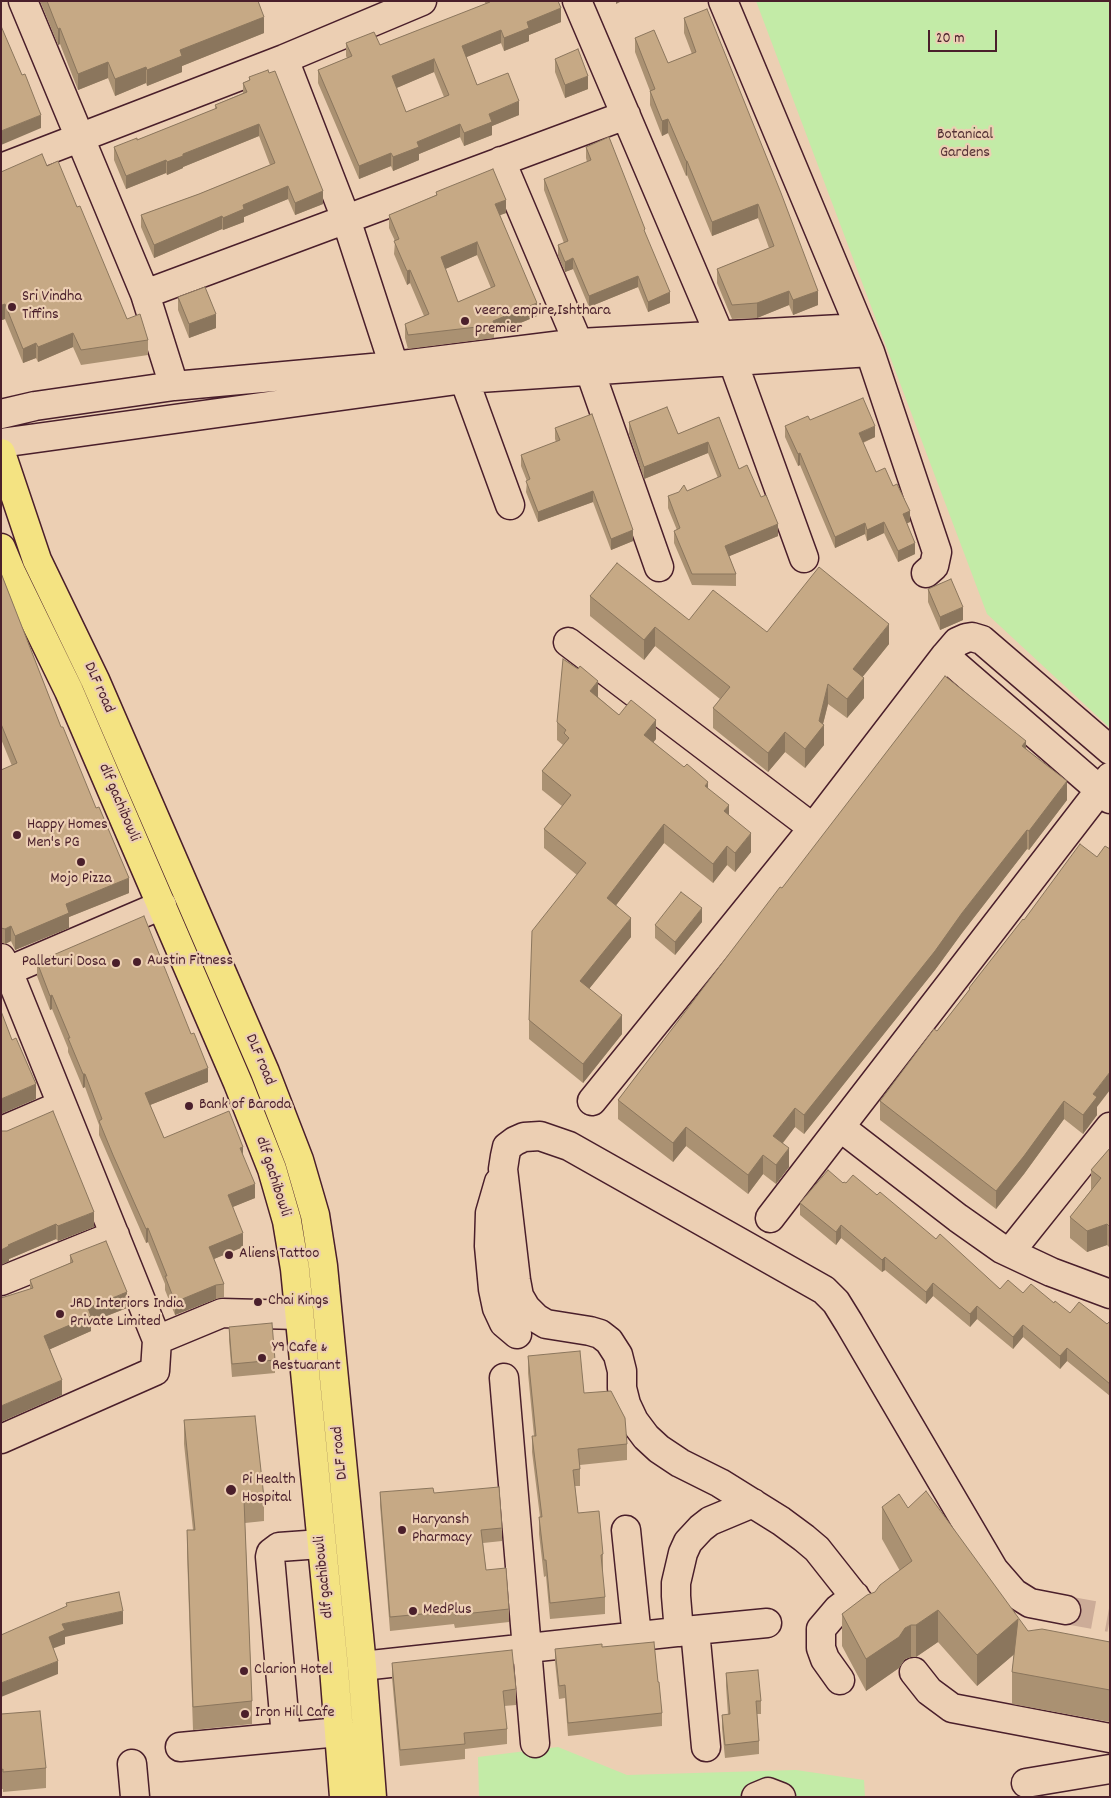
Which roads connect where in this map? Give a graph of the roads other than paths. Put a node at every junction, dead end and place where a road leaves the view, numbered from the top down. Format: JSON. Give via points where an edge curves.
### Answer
{"nodes":[{"id":1,"x":23,"y":1,"type":"edge"},
{"id":2,"x":422,"y":1,"type":"edge"},
{"id":3,"x":577,"y":1,"type":"edge"},
{"id":4,"x":723,"y":1,"type":"edge"},
{"id":5,"x":284,"y":59,"type":"junction"},
{"id":6,"x":626,"y":115,"type":"junction"},
{"id":7,"x":80,"y":139,"type":"junction"},
{"id":8,"x":501,"y":161,"type":"junction"},
{"id":9,"x":1,"y":168,"type":"edge"},
{"id":10,"x":346,"y":219,"type":"junction"},
{"id":11,"x":145,"y":294,"type":"junction"},
{"id":12,"x":720,"y":336,"type":"junction"},
{"id":13,"x":865,"y":340,"type":"junction"},
{"id":14,"x":579,"y":343,"type":"junction"},
{"id":15,"x":733,"y":362,"type":"junction"},
{"id":16,"x":394,"y":366,"type":"junction"},
{"id":17,"x":590,"y":371,"type":"junction"},
{"id":18,"x":464,"y":379,"type":"junction"},
{"id":19,"x":174,"y":386,"type":"junction"},
{"id":20,"x":1,"y":414,"type":"edge"},
{"id":21,"x":1,"y":444,"type":"edge"},
{"id":22,"x":1,"y":453,"type":"edge"},
{"id":23,"x":510,"y":505,"type":"dead end"},
{"id":24,"x":1,"y":548,"type":"edge"},
{"id":25,"x":804,"y":558,"type":"dead end"},
{"id":26,"x":658,"y":567,"type":"dead end"},
{"id":27,"x":926,"y":573,"type":"dead end"},
{"id":28,"x":568,"y":642,"type":"dead end"},
{"id":29,"x":945,"y":656,"type":"junction"},
{"id":30,"x":1110,"y":750,"type":"edge"},
{"id":31,"x":1106,"y":789,"type":"edge"},
{"id":32,"x":813,"y":828,"type":"junction"},
{"id":33,"x":162,"y":905,"type":"junction"},
{"id":34,"x":4,"y":968,"type":"edge"},
{"id":35,"x":592,"y":1101,"type":"dead end"},
{"id":36,"x":62,"y":1105,"type":"junction"},
{"id":37,"x":840,"y":1127,"type":"junction"},
{"id":38,"x":1110,"y":1127,"type":"edge"},
{"id":39,"x":1,"y":1131,"type":"edge"},
{"id":40,"x":503,"y":1169,"type":"junction"},
{"id":41,"x":770,"y":1218,"type":"dead end"},
{"id":42,"x":115,"y":1235,"type":"junction"},
{"id":43,"x":1010,"y":1252,"type":"junction"},
{"id":44,"x":1,"y":1281,"type":"edge"},
{"id":45,"x":1110,"y":1294,"type":"edge"},
{"id":46,"x":298,"y":1315,"type":"junction"},
{"id":47,"x":517,"y":1334,"type":"dead end"},
{"id":48,"x":157,"y":1340,"type":"junction"},
{"id":49,"x":504,"y":1378,"type":"dead end"},
{"id":50,"x":1,"y":1439,"type":"edge"},
{"id":51,"x":753,"y":1503,"type":"junction"},
{"id":52,"x":626,"y":1530,"type":"dead end"},
{"id":53,"x":321,"y":1544,"type":"junction"},
{"id":54,"x":1066,"y":1610,"type":"tunnel mouth"},
{"id":55,"x":767,"y":1623,"type":"dead end"},
{"id":56,"x":687,"y":1631,"type":"junction"},
{"id":57,"x":637,"y":1637,"type":"junction"},
{"id":58,"x":528,"y":1649,"type":"junction"},
{"id":59,"x":362,"y":1666,"type":"junction"},
{"id":60,"x":914,"y":1672,"type":"dead end"},
{"id":61,"x":840,"y":1680,"type":"dead end"},
{"id":62,"x":339,"y":1732,"type":"junction"},
{"id":63,"x":286,"y":1737,"type":"junction"},
{"id":64,"x":1110,"y":1738,"type":"edge"},
{"id":65,"x":535,"y":1743,"type":"dead end"},
{"id":66,"x":180,"y":1747,"type":"dead end"},
{"id":67,"x":706,"y":1748,"type":"dead end"},
{"id":68,"x":132,"y":1764,"type":"dead end"},
{"id":69,"x":1110,"y":1769,"type":"edge"},
{"id":70,"x":1026,"y":1783,"type":"dead end"},
{"id":71,"x":135,"y":1797,"type":"edge"},
{"id":72,"x":344,"y":1797,"type":"edge"},
{"id":73,"x":372,"y":1797,"type":"edge"},
{"id":74,"x":756,"y":1797,"type":"edge"},
{"id":75,"x":781,"y":1797,"type":"edge"}],
"edges":[{"from":1,"to":7,"type":"street"},
{"from":2,"to":5,"type":"street"},
{"from":3,"to":6,"type":"street"},
{"from":4,"to":13,"type":"street"},
{"from":5,"to":7,"type":"street"},
{"from":5,"to":10,"type":"street"},
{"from":6,"to":8,"type":"street"},
{"from":6,"to":12,"type":"street"},
{"from":7,"to":9,"type":"street"},
{"from":7,"to":11,"type":"street"},
{"from":8,"to":10,"type":"street"},
{"from":8,"to":14,"type":"street"},
{"from":10,"to":11,"type":"street"},
{"from":10,"to":16,"type":"street"},
{"from":11,"to":19,"type":"street"},
{"from":12,"to":13,"type":"street"},
{"from":12,"to":14,"type":"street"},
{"from":13,"to":15,"type":"street"},
{"from":13,"to":27,"type":"street","via":[[937,552],[934,566]]},
{"from":14,"to":16,"type":"street"},
{"from":14,"to":17,"type":"street"},
{"from":15,"to":17,"type":"street"},
{"from":15,"to":25,"type":"street"},
{"from":16,"to":19,"type":"street"},
{"from":17,"to":18,"type":"street"},
{"from":17,"to":26,"type":"street"},
{"from":18,"to":21,"type":"street"},
{"from":18,"to":23,"type":"street"},
{"from":19,"to":20,"type":"street"},
{"from":22,"to":59,"type":"main road","name":"DLF road","via":[[37,560],[95,680],[265,1072],[299,1160],[315,1215],[322,1266]]},
{"from":24,"to":33,"type":"main road","name":"dlf gachibowli","via":[[69,692]]},
{"from":28,"to":32,"type":"street"},
{"from":29,"to":30,"type":"street","via":[[957,642],[972,638],[982,640]]},
{"from":29,"to":31,"type":"street"},
{"from":29,"to":32,"type":"street"},
{"from":31,"to":37,"type":"street"},
{"from":32,"to":35,"type":"street"},
{"from":33,"to":34,"type":"street"},
{"from":33,"to":46,"type":"main road","name":"dlf gachibowli","via":[[272,1169],[287,1221]]},
{"from":34,"to":36,"type":"street"},
{"from":36,"to":39,"type":"street"},
{"from":36,"to":42,"type":"street"},
{"from":37,"to":41,"type":"street"},
{"from":37,"to":43,"type":"street","via":[[958,1218]]},
{"from":38,"to":43,"type":"street"},
{"from":40,"to":47,"type":"street","via":[[490,1213],[489,1246],[496,1308],[504,1322]]},
{"from":40,"to":51,"type":"street","via":[[516,1280],[519,1296],[526,1308],[546,1324],[590,1331],[609,1341],[618,1355],[626,1404],[646,1437],[680,1463]]},
{"from":40,"to":54,"type":"street","via":[[507,1147],[515,1141],[540,1136],[554,1140],[824,1290],[849,1323],[994,1570],[1014,1593],[1030,1603]]},
{"from":42,"to":44,"type":"street"},
{"from":42,"to":48,"type":"street"},
{"from":43,"to":45,"type":"street","via":[[1051,1272]]},
{"from":46,"to":48,"type":"street","via":[[222,1313]]},
{"from":46,"to":53,"type":"main road","name":"dlf gachibowli"},
{"from":48,"to":50,"type":"street","via":[[155,1371]]},
{"from":49,"to":58,"type":"street"},
{"from":51,"to":56,"type":"street","via":[[710,1521],[688,1542],[676,1583],[676,1596]]},
{"from":51,"to":61,"type":"street","via":[[817,1549],[860,1604],[838,1609],[822,1629],[820,1638],[825,1659]]},
{"from":52,"to":57,"type":"street"},
{"from":53,"to":62,"type":"main road","name":"dlf gachibowli"},
{"from":53,"to":63,"type":"street","via":[[279,1547],[270,1557]]},
{"from":55,"to":56,"type":"street"},
{"from":56,"to":57,"type":"street"},
{"from":56,"to":67,"type":"street"},
{"from":57,"to":58,"type":"street"},
{"from":58,"to":59,"type":"street"},
{"from":58,"to":65,"type":"street"},
{"from":59,"to":73,"type":"main road","name":"DLF road"},
{"from":60,"to":64,"type":"street","via":[[929,1691],[952,1708]]},
{"from":62,"to":63,"type":"street"},
{"from":62,"to":72,"type":"main road","name":"dlf gachibowli"},
{"from":63,"to":66,"type":"street"},
{"from":68,"to":71,"type":"street"},
{"from":69,"to":70,"type":"street"},
{"from":74,"to":75,"type":"street","via":[[768,1792]]}]}
